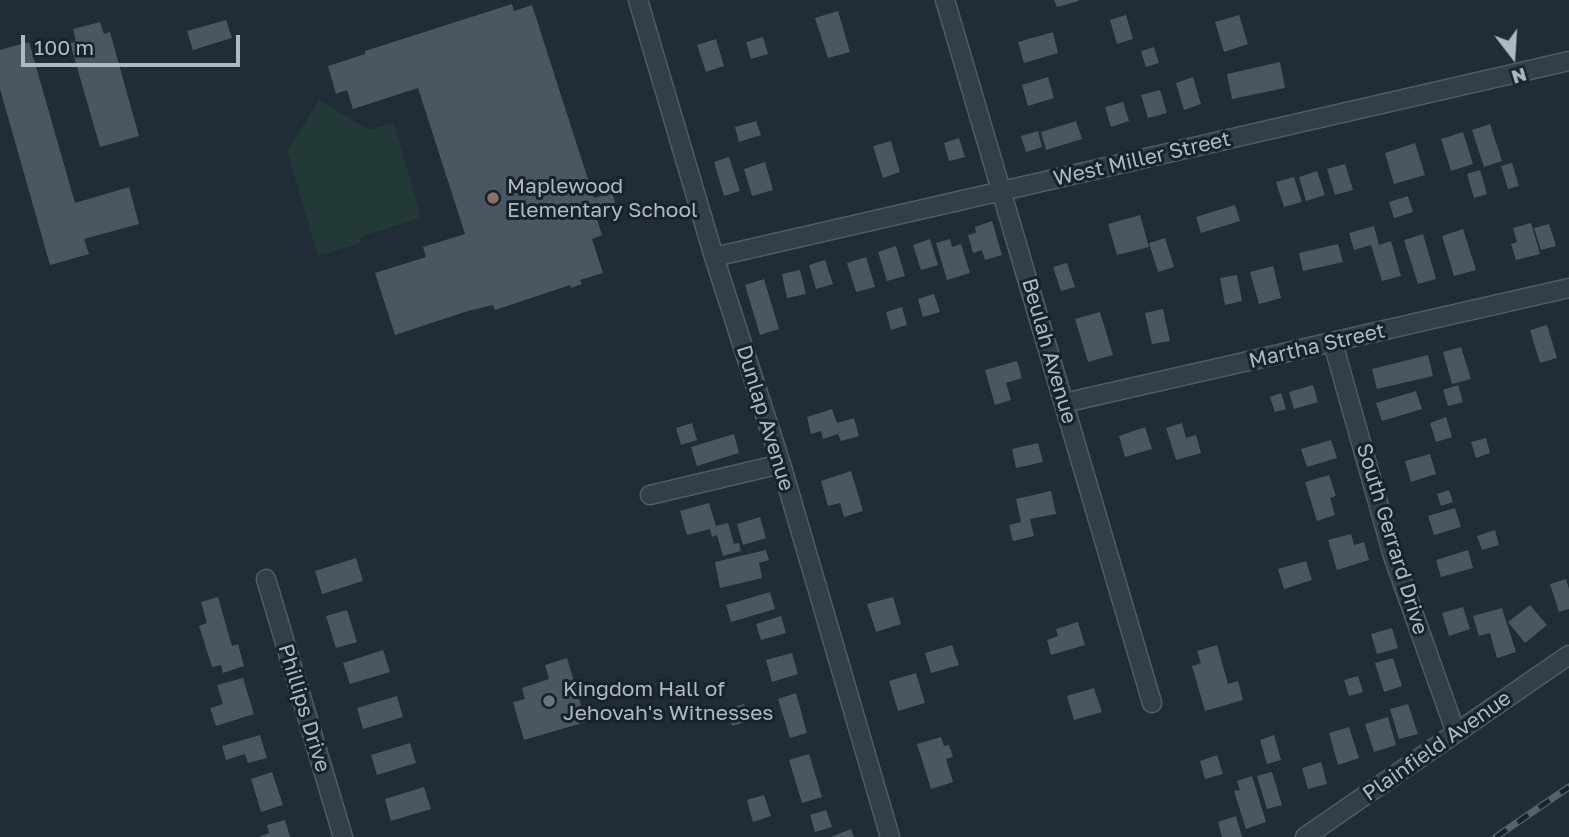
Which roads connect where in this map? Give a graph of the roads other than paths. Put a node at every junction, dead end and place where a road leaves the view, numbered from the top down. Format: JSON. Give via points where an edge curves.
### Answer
{"nodes":[{"id":1,"x":638,"y":0,"type":"edge"},
{"id":2,"x":945,"y":0,"type":"edge"},
{"id":3,"x":1569,"y":61,"type":"edge"},
{"id":4,"x":1003,"y":191,"type":"junction"},
{"id":5,"x":714,"y":257,"type":"junction"},
{"id":6,"x":1569,"y":288,"type":"edge"},
{"id":7,"x":1333,"y":343,"type":"junction"},
{"id":8,"x":1064,"y":403,"type":"junction"},
{"id":9,"x":780,"y":464,"type":"junction"},
{"id":10,"x":650,"y":495,"type":"dead end"},
{"id":11,"x":266,"y":579,"type":"dead end"},
{"id":12,"x":1569,"y":655,"type":"edge"},
{"id":13,"x":1152,"y":703,"type":"dead end"},
{"id":14,"x":1456,"y":733,"type":"junction"},
{"id":15,"x":343,"y":837,"type":"edge"},
{"id":16,"x":890,"y":837,"type":"edge"},
{"id":17,"x":1305,"y":837,"type":"edge"}],
"edges":[{"from":1,"to":5,"type":"street","name":"Dunlap Avenue"},
{"from":2,"to":4,"type":"street","name":"Beulah Avenue"},
{"from":3,"to":4,"type":"street","name":"West Miller Street"},
{"from":4,"to":5,"type":"street","name":"West Miller Street"},
{"from":4,"to":8,"type":"street","name":"Beulah Avenue"},
{"from":5,"to":9,"type":"street","name":"Dunlap Avenue"},
{"from":6,"to":7,"type":"street","name":"Martha Street"},
{"from":7,"to":8,"type":"street","name":"Martha Street"},
{"from":7,"to":14,"type":"street","name":"South Gerrard Drive","via":[[1394,556]]},
{"from":8,"to":13,"type":"street","name":"Beulah Avenue"},
{"from":9,"to":10,"type":"street"},
{"from":9,"to":16,"type":"street","name":"Dunlap Avenue"},
{"from":11,"to":15,"type":"street","name":"Phillips Drive"},
{"from":12,"to":14,"type":"street","name":"Plainfield Avenue"},
{"from":14,"to":17,"type":"street","name":"Plainfield Avenue"}]}
